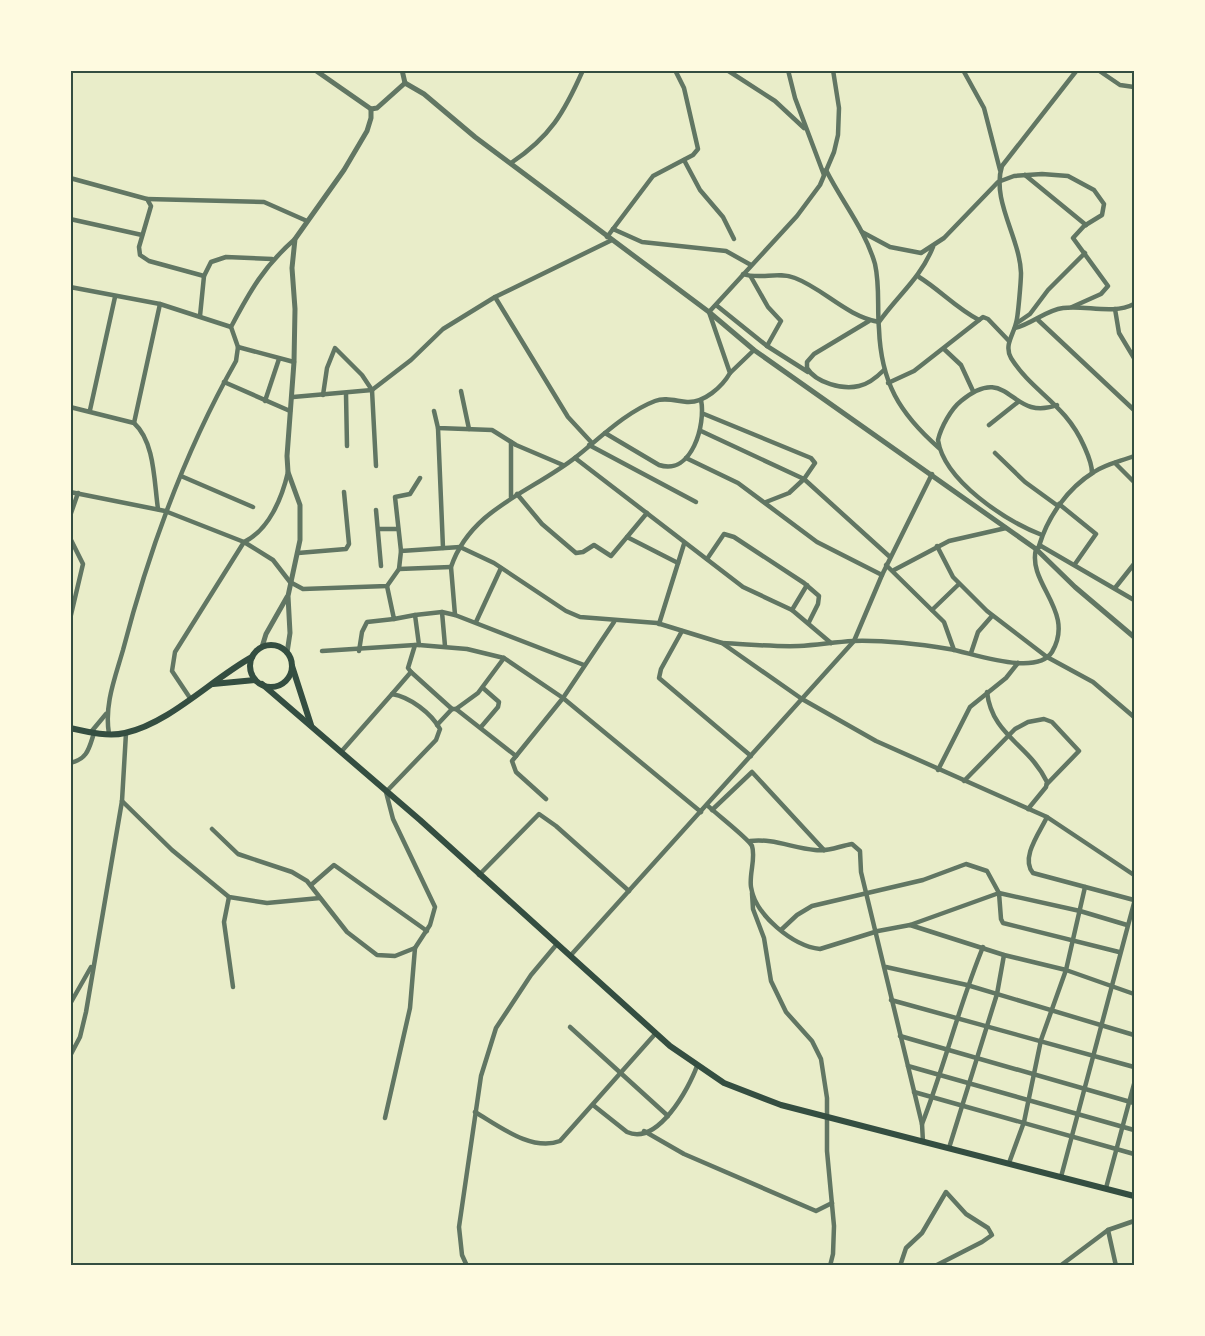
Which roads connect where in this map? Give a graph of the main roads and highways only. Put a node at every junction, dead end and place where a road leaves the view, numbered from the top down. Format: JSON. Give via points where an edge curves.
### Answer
{"nodes":[{"id":1,"x":252,"y":657,"type":"junction"},
{"id":2,"x":291,"y":663,"type":"junction"},
{"id":3,"x":255,"y":680,"type":"junction"},
{"id":4,"x":262,"y":684,"type":"junction"},
{"id":5,"x":210,"y":685,"type":"junction"},
{"id":6,"x":311,"y":726,"type":"junction"},
{"id":7,"x":70,"y":728,"type":"edge"},
{"id":8,"x":1134,"y":1196,"type":"edge"}],
"edges":[{"from":1,"to":2,"type":"main road","via":[[262,647],[276,645],[287,653]]},
{"from":1,"to":3,"type":"main road","via":[[250,669]]},
{"from":1,"to":5,"type":"main road"},
{"from":2,"to":4,"type":"main road","via":[[289,675],[280,684]]},
{"from":2,"to":6,"type":"main road"},
{"from":3,"to":4,"type":"main road"},
{"from":3,"to":5,"type":"main road"},
{"from":4,"to":6,"type":"main road"},
{"from":5,"to":7,"type":"main road","via":[[154,721],[126,733]]},
{"from":6,"to":8,"type":"main road","via":[[656,1033],[724,1083],[827,1117]]}]}
